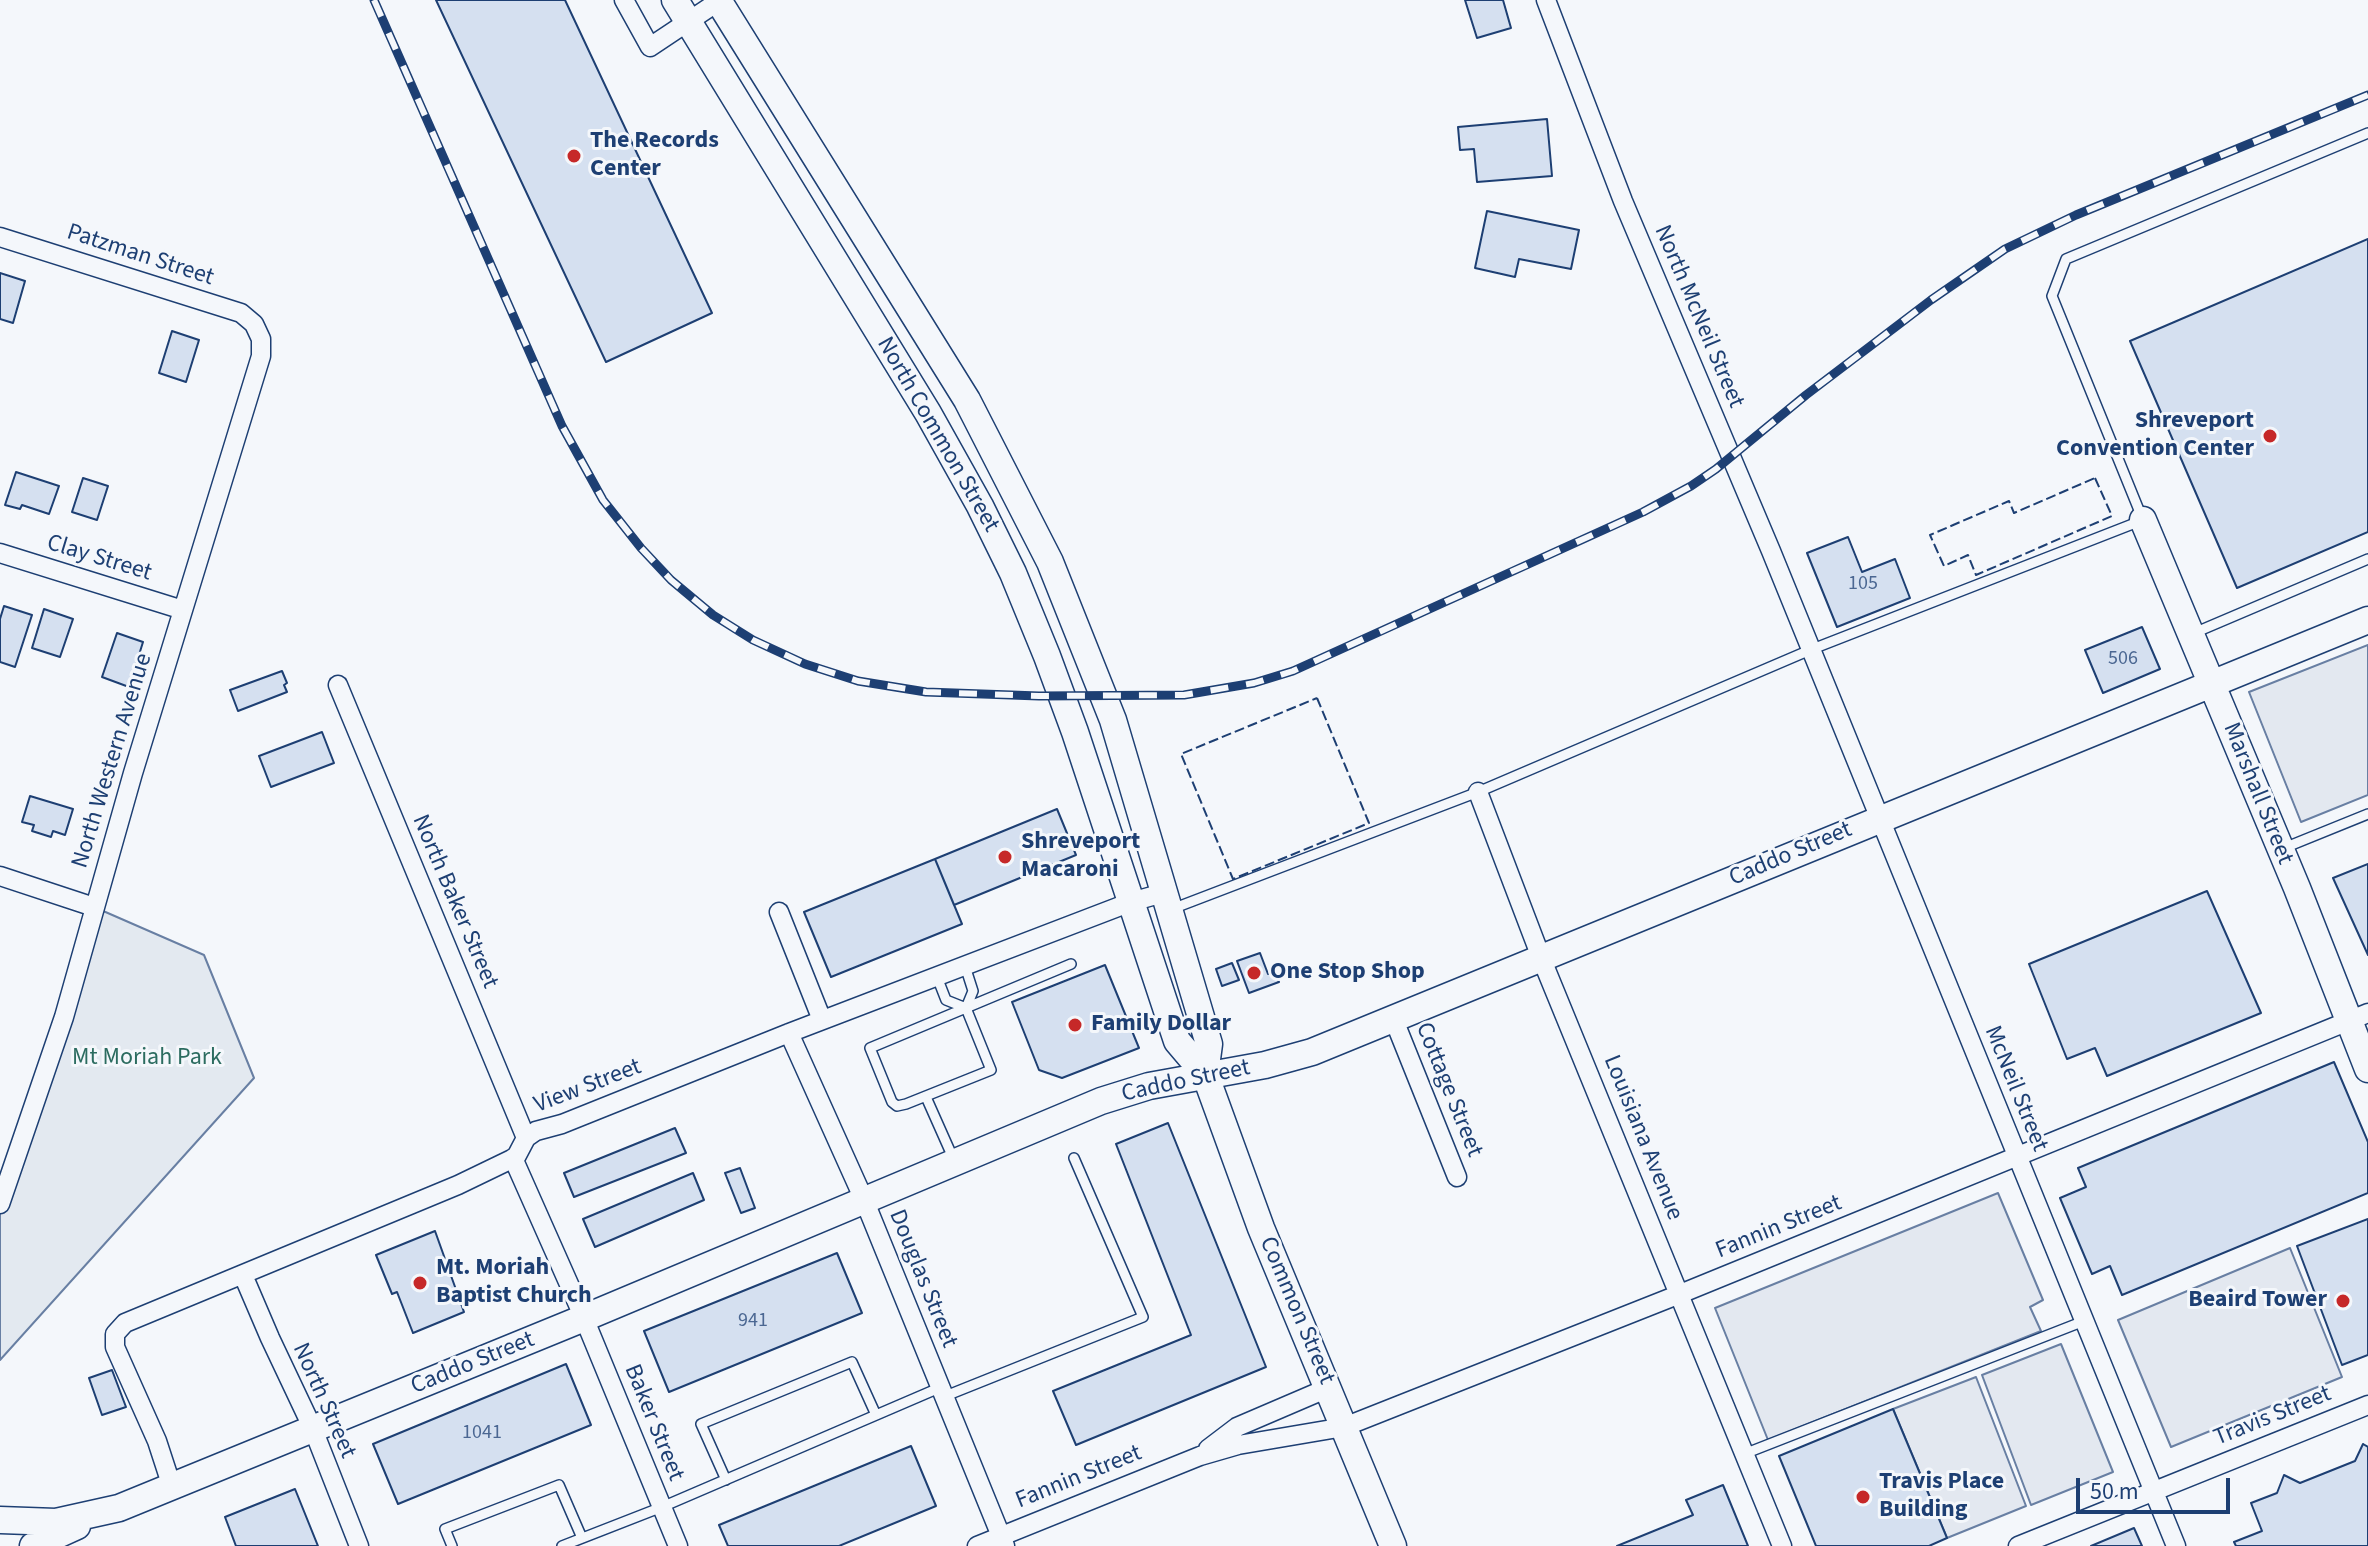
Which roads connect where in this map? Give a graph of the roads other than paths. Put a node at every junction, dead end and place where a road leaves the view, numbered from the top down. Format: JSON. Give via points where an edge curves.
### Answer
{"nodes":[{"id":1,"x":624,"y":0,"type":"edge"},
{"id":2,"x":719,"y":0,"type":"edge"},
{"id":3,"x":1546,"y":0,"type":"edge"},
{"id":4,"x":682,"y":11,"type":"edge"},
{"id":5,"x":2368,"y":133,"type":"edge"},
{"id":6,"x":0,"y":237,"type":"edge"},
{"id":7,"x":258,"y":331,"type":"joint"},
{"id":8,"x":2143,"y":520,"type":"junction"},
{"id":9,"x":0,"y":553,"type":"edge"},
{"id":10,"x":2368,"y":559,"type":"edge"},
{"id":11,"x":183,"y":610,"type":"junction"},
{"id":12,"x":2368,"y":620,"type":"edge"},
{"id":13,"x":2191,"y":634,"type":"junction"},
{"id":14,"x":1810,"y":650,"type":"junction"},
{"id":15,"x":338,"y":685,"type":"dead end"},
{"id":16,"x":2212,"y":685,"type":"junction"},
{"id":17,"x":1478,"y":792,"type":"junction"},
{"id":18,"x":2368,"y":814,"type":"edge"},
{"id":19,"x":1879,"y":819,"type":"junction"},
{"id":20,"x":2280,"y":850,"type":"junction"},
{"id":21,"x":0,"y":876,"type":"edge"},
{"id":22,"x":1131,"y":902,"type":"junction"},
{"id":23,"x":1166,"y":902,"type":"junction"},
{"id":24,"x":94,"y":907,"type":"junction"},
{"id":25,"x":779,"y":912,"type":"dead end"},
{"id":26,"x":1542,"y":960,"type":"junction"},
{"id":27,"x":1071,"y":964,"type":"dead end"},
{"id":28,"x":965,"y":966,"type":"junction"},
{"id":29,"x":937,"y":977,"type":"junction"},
{"id":30,"x":966,"y":1008,"type":"junction"},
{"id":31,"x":2358,"y":1017,"type":"edge"},
{"id":32,"x":822,"y":1020,"type":"junction"},
{"id":33,"x":1394,"y":1020,"type":"junction"},
{"id":34,"x":789,"y":1033,"type":"junction"},
{"id":35,"x":2368,"y":1069,"type":"edge"},
{"id":36,"x":1205,"y":1074,"type":"junction"},
{"id":37,"x":926,"y":1097,"type":"junction"},
{"id":38,"x":526,"y":1138,"type":"junction"},
{"id":39,"x":2017,"y":1156,"type":"junction"},
{"id":40,"x":513,"y":1158,"type":"junction"},
{"id":41,"x":1074,"y":1158,"type":"dead end"},
{"id":42,"x":955,"y":1163,"type":"junction"},
{"id":43,"x":1457,"y":1177,"type":"dead end"},
{"id":44,"x":0,"y":1201,"type":"edge"},
{"id":45,"x":865,"y":1202,"type":"junction"},
{"id":46,"x":243,"y":1275,"type":"junction"},
{"id":47,"x":1680,"y":1294,"type":"junction"},
{"id":48,"x":584,"y":1318,"type":"junction"},
{"id":49,"x":2084,"y":1321,"type":"junction"},
{"id":50,"x":1328,"y":1388,"type":"junction"},
{"id":51,"x":941,"y":1392,"type":"junction"},
{"id":52,"x":2368,"y":1405,"type":"edge"},
{"id":53,"x":876,"y":1415,"type":"junction"},
{"id":54,"x":1344,"y":1427,"type":"junction"},
{"id":55,"x":313,"y":1429,"type":"junction"},
{"id":56,"x":1744,"y":1454,"type":"junction"},
{"id":57,"x":1200,"y":1456,"type":"junction"},
{"id":58,"x":726,"y":1480,"type":"junction"},
{"id":59,"x":172,"y":1487,"type":"junction"},
{"id":60,"x":2153,"y":1491,"type":"junction"},
{"id":61,"x":662,"y":1507,"type":"junction"},
{"id":62,"x":119,"y":1508,"type":"junction"},
{"id":63,"x":0,"y":1520,"type":"edge"},
{"id":64,"x":582,"y":1538,"type":"junction"},
{"id":65,"x":1003,"y":1541,"type":"edge"},
{"id":66,"x":33,"y":1546,"type":"edge"},
{"id":67,"x":359,"y":1546,"type":"edge"},
{"id":68,"x":452,"y":1546,"type":"edge"},
{"id":69,"x":562,"y":1546,"type":"edge"},
{"id":70,"x":678,"y":1546,"type":"edge"},
{"id":71,"x":977,"y":1546,"type":"edge"},
{"id":72,"x":1393,"y":1546,"type":"edge"},
{"id":73,"x":1782,"y":1546,"type":"edge"},
{"id":74,"x":2018,"y":1546,"type":"edge"},
{"id":75,"x":2176,"y":1546,"type":"edge"}],
"edges":[{"from":1,"to":4,"type":"street","via":[[650,47]]},
{"from":2,"to":4,"type":"street"},
{"from":2,"to":23,"type":"main road","name":"North Common Street","via":[[967,400],[1050,562],[1113,720]]},
{"from":3,"to":14,"type":"street","name":"North McNeil Street","via":[[1623,201]]},
{"from":4,"to":22,"type":"main road","name":"North Common Street","via":[[980,506],[1047,656]]},
{"from":5,"to":8,"type":"lane","via":[[2066,259],[2052,296]]},
{"from":6,"to":7,"type":"street","name":"Patzman Street","via":[[241,313]]},
{"from":7,"to":11,"type":"street","name":"North Western Avenue","via":[[261,356]]},
{"from":8,"to":13,"type":"main road","name":"Marshall Street"},
{"from":8,"to":14,"type":"lane"},
{"from":9,"to":11,"type":"street","name":"Clay Street"},
{"from":10,"to":13,"type":"lane"},
{"from":11,"to":24,"type":"street","name":"North Western Avenue"},
{"from":12,"to":16,"type":"main road","name":"Caddo Street"},
{"from":13,"to":16,"type":"main road","name":"Marshall Street"},
{"from":14,"to":17,"type":"lane"},
{"from":14,"to":19,"type":"street","name":"McNeil Street"},
{"from":15,"to":38,"type":"street","name":"North Baker Street"},
{"from":16,"to":19,"type":"main road","name":"Caddo Street"},
{"from":16,"to":20,"type":"main road","name":"Marshall Street"},
{"from":17,"to":23,"type":"lane"},
{"from":17,"to":26,"type":"street","name":"Louisiana Avenue"},
{"from":18,"to":20,"type":"lane"},
{"from":19,"to":26,"type":"main road","name":"Caddo Street"},
{"from":19,"to":39,"type":"street","name":"McNeil Street"},
{"from":20,"to":31,"type":"main road","name":"Marshall Street"},
{"from":21,"to":24,"type":"street"},
{"from":22,"to":23,"type":"street","name":"View Street"},
{"from":22,"to":28,"type":"street","name":"View Street"},
{"from":22,"to":36,"type":"main road","name":"Common Street","via":[[1177,1041]]},
{"from":23,"to":36,"type":"main road","name":"Common Street","via":[[1209,1044]]},
{"from":24,"to":44,"type":"street","name":"North Western Avenue","via":[[57,1042]]},
{"from":25,"to":32,"type":"street"},
{"from":26,"to":33,"type":"main road","name":"Caddo Street"},
{"from":26,"to":47,"type":"street","name":"Louisiana Avenue"},
{"from":27,"to":30,"type":"lane"},
{"from":28,"to":29,"type":"street","name":"View Street"},
{"from":28,"to":30,"type":"lane","via":[[973,991]]},
{"from":29,"to":30,"type":"lane","via":[[946,1000]]},
{"from":29,"to":32,"type":"street","name":"View Street"},
{"from":30,"to":37,"type":"lane","via":[[991,1070]]},
{"from":30,"to":37,"type":"lane","via":[[870,1048],[892,1102],[897,1106]]},
{"from":31,"to":35,"type":"main road","name":"Marshall Street"},
{"from":31,"to":39,"type":"street","name":"Fannin Street"},
{"from":32,"to":34,"type":"street","name":"View Street"},
{"from":33,"to":36,"type":"main road","name":"Caddo Street","via":[[1286,1061]]},
{"from":33,"to":43,"type":"street","name":"Cottage Street"},
{"from":34,"to":38,"type":"street","name":"View Street"},
{"from":34,"to":45,"type":"street","name":"Douglas Street"},
{"from":36,"to":42,"type":"main road","name":"Caddo Street","via":[[1101,1101]]},
{"from":36,"to":50,"type":"main road","name":"Common Street","via":[[1261,1228]]},
{"from":37,"to":42,"type":"lane"},
{"from":38,"to":40,"type":"street","name":"View Street"},
{"from":39,"to":47,"type":"street","name":"Fannin Street"},
{"from":39,"to":49,"type":"street","name":"McNeil Street"},
{"from":40,"to":46,"type":"street"},
{"from":40,"to":48,"type":"street","name":"Baker Street"},
{"from":41,"to":51,"type":"lane","via":[[1143,1317]]},
{"from":42,"to":45,"type":"main road","name":"Caddo Street"},
{"from":45,"to":48,"type":"main road","name":"Caddo Street"},
{"from":45,"to":51,"type":"street","name":"Douglas Street"},
{"from":46,"to":55,"type":"street","name":"North Street"},
{"from":46,"to":59,"type":"street","via":[[125,1323],[115,1334],[115,1347]]},
{"from":47,"to":54,"type":"street","name":"Fannin Street"},
{"from":47,"to":56,"type":"street","name":"Louisiana Avenue"},
{"from":48,"to":55,"type":"main road","name":"Caddo Street"},
{"from":48,"to":61,"type":"street","name":"Baker Street"},
{"from":49,"to":56,"type":"lane"},
{"from":49,"to":60,"type":"street","name":"McNeil Street"},
{"from":50,"to":54,"type":"main road","name":"Common Street"},
{"from":50,"to":57,"type":"street","name":"Fannin Street","via":[[1237,1427]]},
{"from":51,"to":53,"type":"lane"},
{"from":51,"to":65,"type":"street","name":"Douglas Street"},
{"from":52,"to":60,"type":"street","name":"Travis Street"},
{"from":53,"to":58,"type":"lane"},
{"from":53,"to":58,"type":"lane","via":[[852,1362],[701,1424]]},
{"from":54,"to":57,"type":"street","name":"Fannin Street"},
{"from":54,"to":72,"type":"main road","name":"Common Street"},
{"from":55,"to":59,"type":"main road","name":"Caddo Street"},
{"from":55,"to":67,"type":"street","name":"North Street"},
{"from":56,"to":73,"type":"street","name":"Louisiana Avenue"},
{"from":57,"to":65,"type":"street","name":"Fannin Street"},
{"from":58,"to":61,"type":"lane"},
{"from":59,"to":62,"type":"main road","name":"Caddo Street"},
{"from":60,"to":74,"type":"street","name":"Travis Street"},
{"from":60,"to":75,"type":"street","name":"McNeil Street"},
{"from":61,"to":64,"type":"lane"},
{"from":61,"to":70,"type":"street","name":"Baker Street"},
{"from":62,"to":63,"type":"main road","name":"Caddo Street","via":[[56,1522]]},
{"from":62,"to":66,"type":"main road"},
{"from":64,"to":68,"type":"lane","via":[[559,1485],[445,1529]]},
{"from":64,"to":69,"type":"lane"},
{"from":65,"to":71,"type":"street","name":"Fannin Street"}]}
